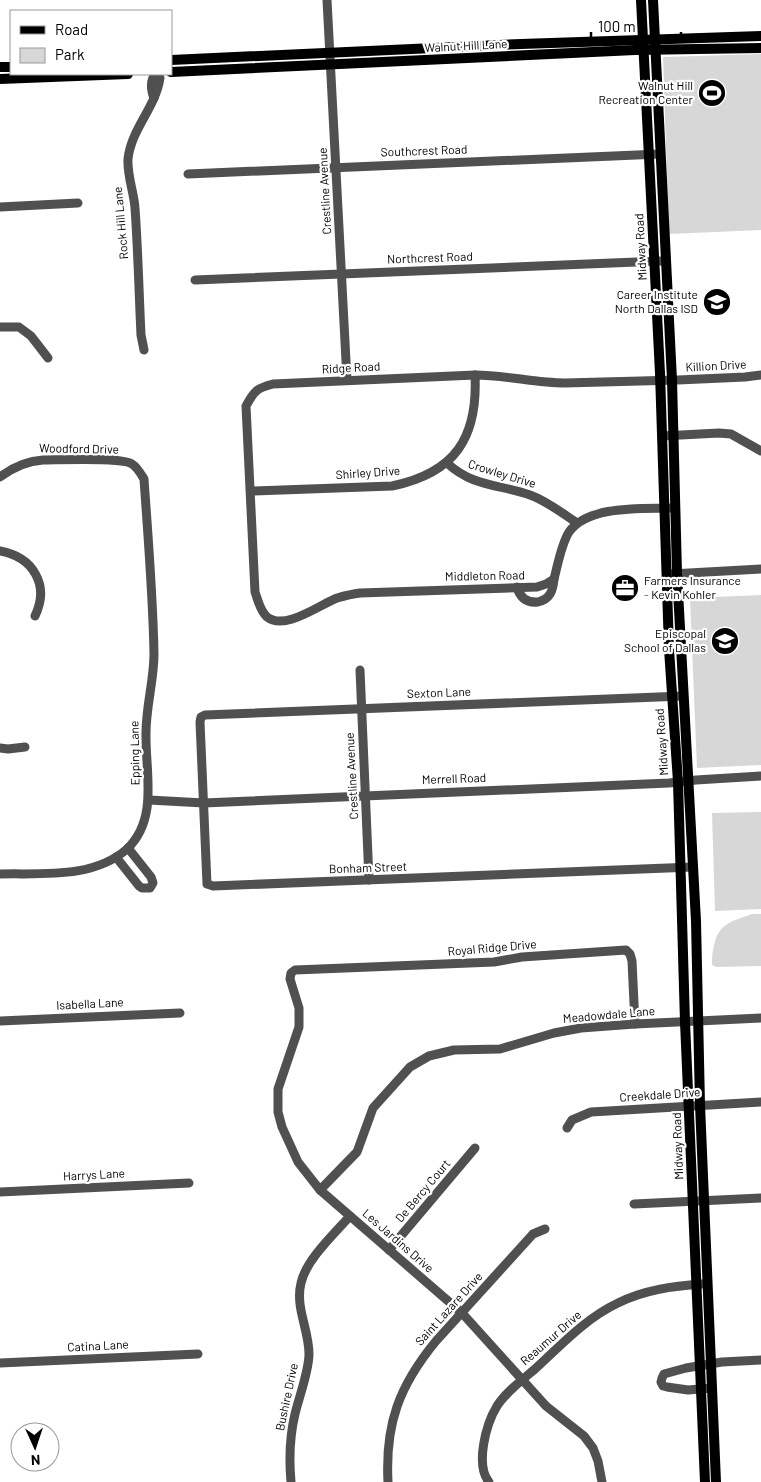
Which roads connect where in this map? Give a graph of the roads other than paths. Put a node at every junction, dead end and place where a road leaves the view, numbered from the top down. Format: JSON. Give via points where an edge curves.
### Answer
{"nodes":[{"id":1,"x":326,"y":0,"type":"edge"},
{"id":2,"x":641,"y":0,"type":"edge"},
{"id":3,"x":653,"y":0,"type":"edge"},
{"id":4,"x":761,"y":36,"type":"edge"},
{"id":5,"x":655,"y":39,"type":"junction"},
{"id":6,"x":521,"y":44,"type":"junction"},
{"id":7,"x":643,"y":45,"type":"junction"},
{"id":8,"x":761,"y":48,"type":"edge"},
{"id":9,"x":655,"y":51,"type":"junction"},
{"id":10,"x":330,"y":53,"type":"junction"},
{"id":11,"x":521,"y":56,"type":"junction"},
{"id":12,"x":172,"y":60,"type":"edge"},
{"id":13,"x":330,"y":64,"type":"junction"},
{"id":14,"x":172,"y":72,"type":"edge"},
{"id":15,"x":102,"y":75,"type":"edge"},
{"id":16,"x":155,"y":75,"type":"edge"},
{"id":17,"x":0,"y":79,"type":"edge"},
{"id":18,"x":649,"y":154,"type":"junction"},
{"id":19,"x":660,"y":154,"type":"junction"},
{"id":20,"x":336,"y":167,"type":"junction"},
{"id":21,"x":188,"y":174,"type":"dead end"},
{"id":22,"x":78,"y":203,"type":"dead end"},
{"id":23,"x":0,"y":207,"type":"edge"},
{"id":24,"x":654,"y":261,"type":"junction"},
{"id":25,"x":666,"y":261,"type":"junction"},
{"id":26,"x":341,"y":275,"type":"junction"},
{"id":27,"x":195,"y":280,"type":"dead end"},
{"id":28,"x":668,"y":290,"type":"junction"},
{"id":29,"x":656,"y":291,"type":"junction"},
{"id":30,"x":0,"y":327,"type":"edge"},
{"id":31,"x":144,"y":350,"type":"dead end"},
{"id":32,"x":48,"y":358,"type":"dead end"},
{"id":33,"x":475,"y":375,"type":"junction"},
{"id":34,"x":761,"y":375,"type":"edge"},
{"id":35,"x":347,"y":380,"type":"junction"},
{"id":36,"x":660,"y":380,"type":"junction"},
{"id":37,"x":672,"y":380,"type":"junction"},
{"id":38,"x":662,"y":436,"type":"junction"},
{"id":39,"x":674,"y":436,"type":"junction"},
{"id":40,"x":761,"y":451,"type":"edge"},
{"id":41,"x":447,"y":463,"type":"junction"},
{"id":42,"x":0,"y":477,"type":"edge"},
{"id":43,"x":144,"y":489,"type":"joint"},
{"id":44,"x":251,"y":491,"type":"junction"},
{"id":45,"x":663,"y":508,"type":"junction"},
{"id":46,"x":676,"y":508,"type":"junction"},
{"id":47,"x":577,"y":523,"type":"junction"},
{"id":48,"x":0,"y":552,"type":"edge"},
{"id":49,"x":761,"y":569,"type":"edge"},
{"id":50,"x":677,"y":573,"type":"junction"},
{"id":51,"x":666,"y":574,"type":"junction"},
{"id":52,"x":554,"y":580,"type":"junction"},
{"id":53,"x":517,"y":587,"type":"junction"},
{"id":54,"x":262,"y":610,"type":"joint"},
{"id":55,"x":35,"y":616,"type":"dead end"},
{"id":56,"x":668,"y":621,"type":"junction"},
{"id":57,"x":680,"y":621,"type":"junction"},
{"id":58,"x":360,"y":670,"type":"dead end"},
{"id":59,"x":671,"y":696,"type":"junction"},
{"id":60,"x":683,"y":696,"type":"junction"},
{"id":61,"x":362,"y":708,"type":"junction"},
{"id":62,"x":200,"y":722,"type":"joint"},
{"id":63,"x":26,"y":747,"type":"dead end"},
{"id":64,"x":0,"y":748,"type":"edge"},
{"id":65,"x":761,"y":776,"type":"edge"},
{"id":66,"x":683,"y":782,"type":"junction"},
{"id":67,"x":366,"y":796,"type":"junction"},
{"id":68,"x":149,"y":800,"type":"junction"},
{"id":69,"x":204,"y":803,"type":"junction"},
{"id":70,"x":128,"y":848,"type":"junction"},
{"id":71,"x":116,"y":857,"type":"junction"},
{"id":72,"x":693,"y":867,"type":"junction"},
{"id":73,"x":681,"y":868,"type":"junction"},
{"id":74,"x":0,"y":874,"type":"edge"},
{"id":75,"x":368,"y":880,"type":"junction"},
{"id":76,"x":290,"y":979,"type":"joint"},
{"id":77,"x":180,"y":1013,"type":"dead end"},
{"id":78,"x":761,"y":1018,"type":"edge"},
{"id":79,"x":0,"y":1021,"type":"edge"},
{"id":80,"x":698,"y":1021,"type":"junction"},
{"id":81,"x":685,"y":1022,"type":"junction"},
{"id":82,"x":636,"y":1024,"type":"junction"},
{"id":83,"x":761,"y":1102,"type":"edge"},
{"id":84,"x":700,"y":1105,"type":"junction"},
{"id":85,"x":689,"y":1106,"type":"junction"},
{"id":86,"x":567,"y":1128,"type":"dead end"},
{"id":87,"x":475,"y":1148,"type":"dead end"},
{"id":88,"x":189,"y":1182,"type":"dead end"},
{"id":89,"x":320,"y":1190,"type":"junction"},
{"id":90,"x":0,"y":1192,"type":"edge"},
{"id":91,"x":761,"y":1198,"type":"edge"},
{"id":92,"x":704,"y":1201,"type":"junction"},
{"id":93,"x":693,"y":1202,"type":"junction"},
{"id":94,"x":634,"y":1204,"type":"dead end"},
{"id":95,"x":350,"y":1216,"type":"junction"},
{"id":96,"x":545,"y":1229,"type":"dead end"},
{"id":97,"x":389,"y":1250,"type":"junction"},
{"id":98,"x":708,"y":1284,"type":"junction"},
{"id":99,"x":696,"y":1285,"type":"junction"},
{"id":100,"x":462,"y":1314,"type":"junction"},
{"id":101,"x":198,"y":1354,"type":"dead end"},
{"id":102,"x":761,"y":1360,"type":"edge"},
{"id":103,"x":0,"y":1363,"type":"edge"},
{"id":104,"x":711,"y":1365,"type":"junction"},
{"id":105,"x":699,"y":1366,"type":"junction"},
{"id":106,"x":523,"y":1380,"type":"junction"},
{"id":107,"x":712,"y":1388,"type":"junction"},
{"id":108,"x":700,"y":1389,"type":"junction"},
{"id":109,"x":291,"y":1482,"type":"edge"},
{"id":110,"x":388,"y":1482,"type":"edge"},
{"id":111,"x":489,"y":1482,"type":"edge"},
{"id":112,"x":602,"y":1482,"type":"edge"},
{"id":113,"x":705,"y":1482,"type":"edge"},
{"id":114,"x":716,"y":1482,"type":"edge"}],
"edges":[{"from":1,"to":10,"type":"street","name":"Crestline Avenue"},
{"from":2,"to":7,"type":"main road","name":"Midway Road"},
{"from":3,"to":5,"type":"main road","name":"Midway Road"},
{"from":4,"to":5,"type":"main road","name":"Walnut Hill Lane"},
{"from":5,"to":7,"type":"main road","name":"Walnut Hill Lane"},
{"from":5,"to":9,"type":"main road","name":"Midway Road"},
{"from":6,"to":7,"type":"main road","name":"Walnut Hill Lane"},
{"from":6,"to":10,"type":"main road","name":"Walnut Hill Lane"},
{"from":6,"to":11,"type":"main road"},
{"from":7,"to":9,"type":"main road","name":"Walnut Hill Lane"},
{"from":7,"to":11,"type":"main road","name":"Walnut Hill Lane"},
{"from":7,"to":18,"type":"main road","name":"Midway Road"},
{"from":8,"to":9,"type":"main road","name":"Walnut Hill Lane"},
{"from":9,"to":19,"type":"main road","name":"Midway Road"},
{"from":10,"to":12,"type":"main road","name":"Walnut Hill Lane"},
{"from":10,"to":13,"type":"street","name":"Crestline Avenue"},
{"from":11,"to":13,"type":"main road","name":"Walnut Hill Lane"},
{"from":13,"to":14,"type":"main road","name":"Walnut Hill Lane"},
{"from":13,"to":20,"type":"street","name":"Crestline Avenue"},
{"from":15,"to":17,"type":"main road"},
{"from":16,"to":31,"type":"street","name":"Rock Hill Lane","via":[[152,78],[154,98],[128,158],[135,211]]},
{"from":18,"to":19,"type":"street","name":"Southcrest Road"},
{"from":18,"to":20,"type":"street","name":"Southcrest Road"},
{"from":18,"to":24,"type":"main road","name":"Midway Road"},
{"from":19,"to":25,"type":"main road","name":"Midway Road"},
{"from":20,"to":21,"type":"street","name":"Southcrest Road"},
{"from":20,"to":26,"type":"street","name":"Crestline Avenue"},
{"from":22,"to":23,"type":"street"},
{"from":24,"to":25,"type":"street","name":"Northcrest Road"},
{"from":24,"to":26,"type":"street","name":"Northcrest Road"},
{"from":24,"to":29,"type":"main road","name":"Midway Road"},
{"from":25,"to":28,"type":"main road","name":"Midway Road"},
{"from":26,"to":27,"type":"street","name":"Northcrest Road"},
{"from":26,"to":35,"type":"street","name":"Crestline Avenue"},
{"from":28,"to":29,"type":"main road"},
{"from":28,"to":37,"type":"main road","name":"Midway Road"},
{"from":29,"to":36,"type":"main road","name":"Midway Road"},
{"from":30,"to":32,"type":"street","via":[[19,327]]},
{"from":33,"to":35,"type":"street","name":"Ridge Road"},
{"from":33,"to":36,"type":"street","name":"Ridge Road","via":[[555,383]]},
{"from":33,"to":41,"type":"street","name":"Shirley Drive","via":[[471,424],[466,437]]},
{"from":34,"to":37,"type":"street","name":"Killion Drive"},
{"from":35,"to":44,"type":"street","name":"Ridge Road","via":[[273,384],[260,387],[252,394],[246,406]]},
{"from":36,"to":37,"type":"street","name":"Ridge Road"},
{"from":36,"to":38,"type":"main road","name":"Midway Road"},
{"from":37,"to":39,"type":"main road","name":"Midway Road"},
{"from":38,"to":39,"type":"street"},
{"from":38,"to":45,"type":"main road","name":"Midway Road"},
{"from":39,"to":40,"type":"street","via":[[731,434]]},
{"from":39,"to":46,"type":"main road","name":"Midway Road"},
{"from":41,"to":44,"type":"street","name":"Shirley Drive","via":[[422,477],[392,486]]},
{"from":41,"to":47,"type":"street","name":"Crowley Drive","via":[[471,480],[518,491],[545,502]]},
{"from":42,"to":43,"type":"street","name":"Woodford Drive","via":[[33,461],[119,460],[132,463],[144,479]]},
{"from":43,"to":68,"type":"street","name":"Epping Lane","via":[[154,654],[146,732]]},
{"from":44,"to":54,"type":"street","name":"Ridge Road","via":[[255,592]]},
{"from":45,"to":46,"type":"street"},
{"from":45,"to":47,"type":"street","via":[[604,512]]},
{"from":45,"to":51,"type":"main road","name":"Midway Road"},
{"from":46,"to":50,"type":"main road","name":"Midway Road"},
{"from":47,"to":52,"type":"street","via":[[564,544]]},
{"from":48,"to":55,"type":"street","via":[[22,558],[37,576],[41,605]]},
{"from":49,"to":50,"type":"street"},
{"from":50,"to":51,"type":"street"},
{"from":50,"to":57,"type":"main road","name":"Midway Road"},
{"from":51,"to":56,"type":"main road","name":"Midway Road"},
{"from":52,"to":53,"type":"street","name":"Middleton Road","via":[[537,587]]},
{"from":52,"to":53,"type":"street","via":[[550,596],[538,602],[525,600]]},
{"from":53,"to":54,"type":"street","name":"Middleton Road","via":[[360,592],[336,598],[286,620],[267,617]]},
{"from":56,"to":57,"type":"main road"},
{"from":56,"to":59,"type":"main road","name":"Midway Road"},
{"from":57,"to":60,"type":"main road","name":"Midway Road"},
{"from":58,"to":61,"type":"street","name":"Crestline Avenue"},
{"from":59,"to":60,"type":"street","name":"Sexton Lane"},
{"from":59,"to":61,"type":"street","name":"Sexton Lane"},
{"from":59,"to":66,"type":"main road","name":"Midway Road"},
{"from":60,"to":66,"type":"main road","name":"Midway Road"},
{"from":61,"to":62,"type":"street","name":"Sexton Lane","via":[[205,715]]},
{"from":61,"to":67,"type":"street","name":"Crestline Avenue"},
{"from":62,"to":69,"type":"street","name":"Bonham Street"},
{"from":63,"to":64,"type":"street"},
{"from":65,"to":66,"type":"street","name":"Merrell Road"},
{"from":66,"to":67,"type":"street","name":"Merrell Road"},
{"from":66,"to":72,"type":"main road","name":"Midway Road"},
{"from":66,"to":73,"type":"main road","name":"Midway Road"},
{"from":67,"to":69,"type":"street","name":"Merrell Road"},
{"from":67,"to":75,"type":"street","name":"Crestline Avenue"},
{"from":68,"to":69,"type":"street","name":"Merrell Road"},
{"from":68,"to":70,"type":"street","name":"Epping Lane","via":[[140,832]]},
{"from":69,"to":75,"type":"street","name":"Bonham Street","via":[[208,884]]},
{"from":70,"to":71,"type":"street","name":"Epping Lane"},
{"from":70,"to":71,"type":"street","via":[[152,877],[150,888],[139,886]]},
{"from":71,"to":74,"type":"street","name":"Epping Lane","via":[[86,870]]},
{"from":72,"to":73,"type":"street","name":"Bonham Street"},
{"from":72,"to":80,"type":"main road","name":"Midway Road"},
{"from":73,"to":75,"type":"street","name":"Bonham Street"},
{"from":73,"to":81,"type":"main road","name":"Midway Road"},
{"from":76,"to":82,"type":"street","name":"Royal Ridge Drive","via":[[295,970],[494,962],[626,950],[632,960]]},
{"from":76,"to":89,"type":"street","name":"Les Jardins Drive","via":[[300,1019],[278,1088],[278,1112],[298,1162]]},
{"from":77,"to":79,"type":"street","name":"Isabella Lane"},
{"from":78,"to":80,"type":"street","name":"Meadowdale Lane"},
{"from":80,"to":81,"type":"street","name":"Meadowdale Lane"},
{"from":80,"to":84,"type":"main road","name":"Midway Road"},
{"from":81,"to":82,"type":"street","name":"Meadowdale Lane"},
{"from":81,"to":85,"type":"main road","name":"Midway Road"},
{"from":82,"to":89,"type":"street","name":"Meadowdale Lane","via":[[581,1028],[500,1049],[454,1050],[429,1056],[410,1067],[373,1108],[357,1152]]},
{"from":83,"to":84,"type":"street","name":"Creekdale Drive"},
{"from":84,"to":85,"type":"street","name":"Creekdale Drive"},
{"from":84,"to":92,"type":"main road","name":"Midway Road"},
{"from":85,"to":86,"type":"street","name":"Creekdale Drive","via":[[591,1112],[572,1120]]},
{"from":85,"to":93,"type":"main road","name":"Midway Road"},
{"from":87,"to":97,"type":"street","name":"De Bercy Court"},
{"from":88,"to":90,"type":"street","name":"Harrys Lane"},
{"from":89,"to":95,"type":"street","name":"Les Jardins Drive"},
{"from":91,"to":92,"type":"street"},
{"from":92,"to":93,"type":"street"},
{"from":92,"to":98,"type":"main road","name":"Midway Road"},
{"from":93,"to":94,"type":"street"},
{"from":93,"to":99,"type":"main road","name":"Midway Road"},
{"from":95,"to":97,"type":"street","name":"Les Jardins Drive"},
{"from":95,"to":109,"type":"street","name":"Bushire Drive","via":[[314,1257],[300,1283],[309,1356],[294,1417]]},
{"from":96,"to":100,"type":"street","name":"Saint Lazare Drive","via":[[533,1234]]},
{"from":97,"to":100,"type":"street","name":"Les Jardins Drive"},
{"from":98,"to":99,"type":"street","name":"Reaumur Drive"},
{"from":98,"to":104,"type":"main road","name":"Midway Road"},
{"from":99,"to":105,"type":"main road","name":"Midway Road"},
{"from":99,"to":106,"type":"street","name":"Reaumur Drive","via":[[658,1289],[616,1303],[586,1323]]},
{"from":100,"to":106,"type":"street","name":"Les Jardins Drive"},
{"from":100,"to":110,"type":"street","name":"Saint Lazare Drive","via":[[422,1357],[399,1400],[387,1453]]},
{"from":101,"to":103,"type":"street","name":"Catina Lane"},
{"from":102,"to":104,"type":"street"},
{"from":104,"to":105,"type":"street"},
{"from":104,"to":107,"type":"main road","name":"Midway Road"},
{"from":105,"to":108,"type":"main road","name":"Midway Road"},
{"from":105,"to":108,"type":"street","via":[[664,1374],[661,1382],[667,1387]]},
{"from":106,"to":111,"type":"street","name":"Reaumur Drive","via":[[497,1406],[486,1432],[483,1469]]},
{"from":106,"to":112,"type":"street","name":"Les Jardins Drive","via":[[546,1406],[584,1436],[593,1448]]},
{"from":107,"to":108,"type":"street"},
{"from":107,"to":114,"type":"main road","name":"Midway Road"},
{"from":108,"to":113,"type":"main road","name":"Midway Road"}]}
